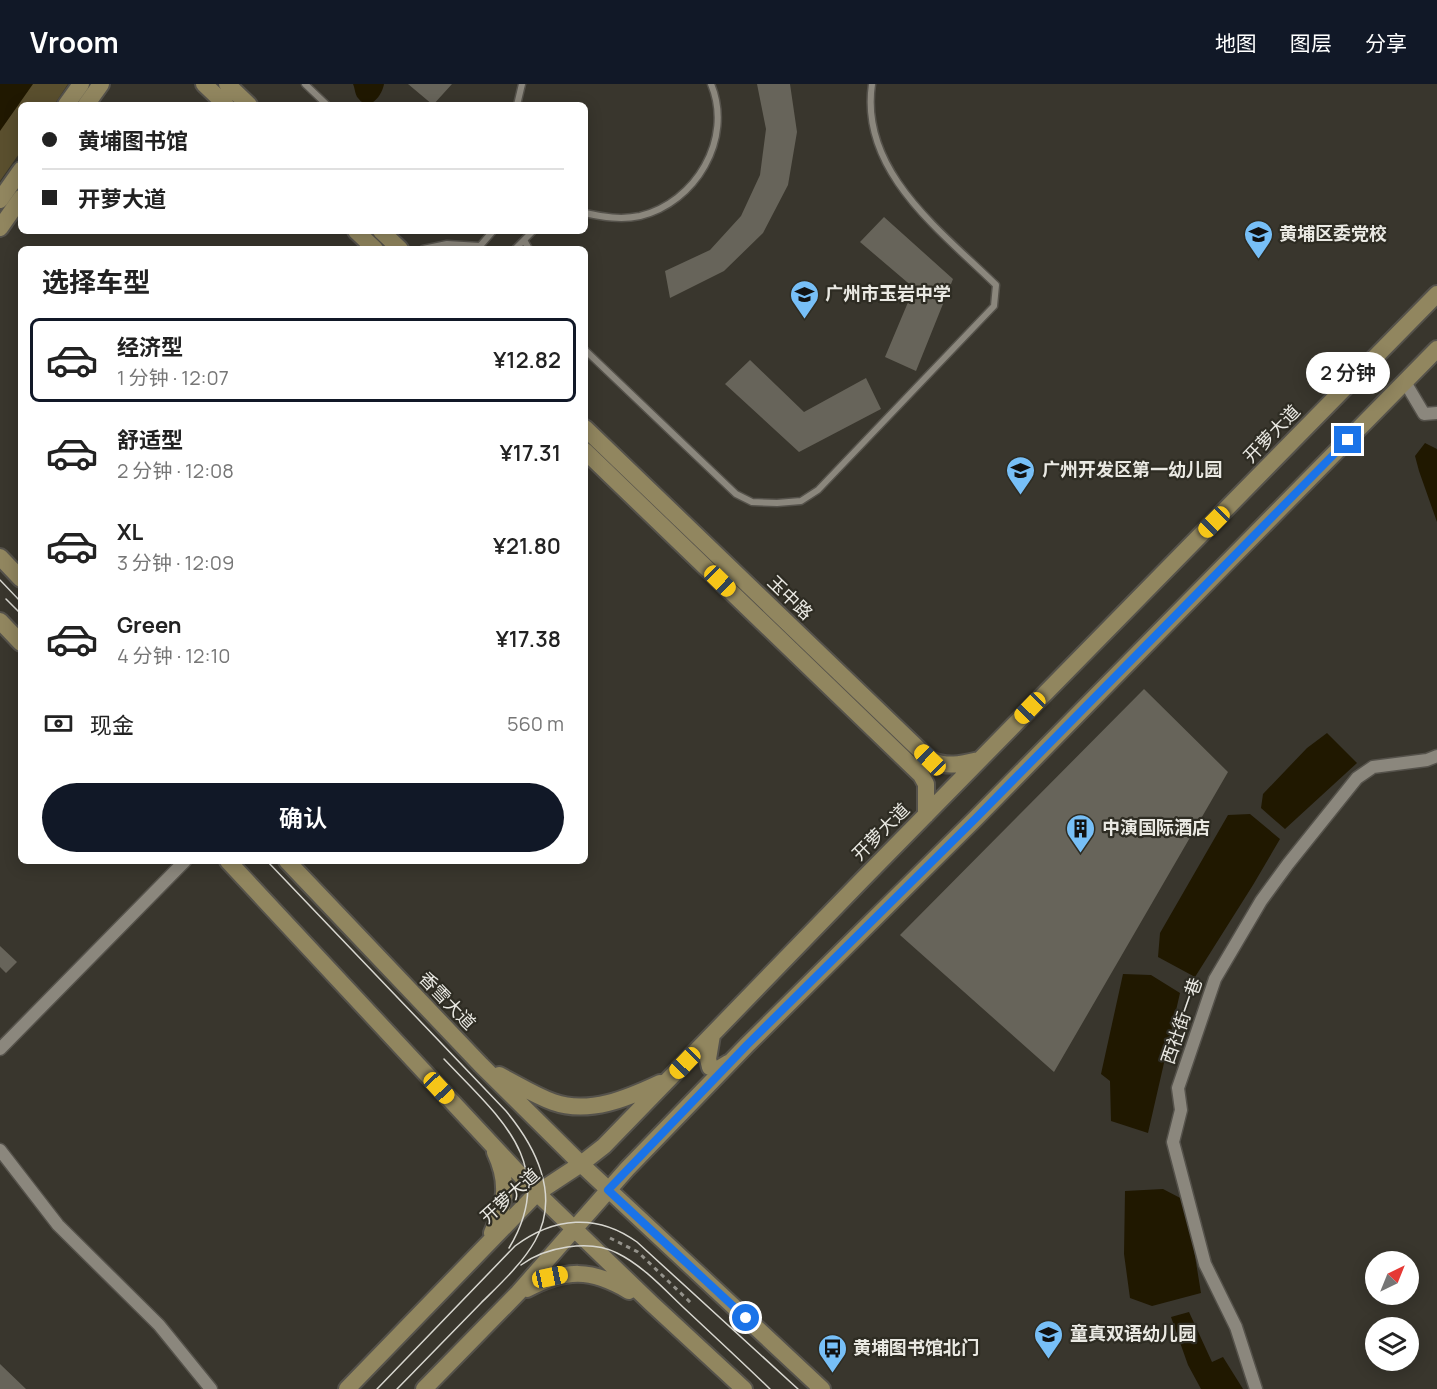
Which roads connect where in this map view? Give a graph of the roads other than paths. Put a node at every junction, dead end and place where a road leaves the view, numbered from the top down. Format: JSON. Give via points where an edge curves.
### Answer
{"nodes":[{"id":1,"x":81,"y":84,"type":"edge"},
{"id":2,"x":101,"y":84,"type":"edge"},
{"id":3,"x":204,"y":84,"type":"edge"},
{"id":4,"x":227,"y":84,"type":"edge"},
{"id":5,"x":305,"y":84,"type":"edge"},
{"id":6,"x":522,"y":84,"type":"edge"},
{"id":7,"x":711,"y":84,"type":"edge"},
{"id":8,"x":872,"y":84,"type":"edge"},
{"id":9,"x":68,"y":102,"type":"edge"},
{"id":10,"x":88,"y":102,"type":"edge"},
{"id":11,"x":223,"y":102,"type":"edge"},
{"id":12,"x":246,"y":102,"type":"edge"},
{"id":13,"x":324,"y":102,"type":"edge"},
{"id":14,"x":518,"y":102,"type":"edge"},
{"id":15,"x":18,"y":174,"type":"edge"},
{"id":16,"x":0,"y":200,"type":"edge"},
{"id":17,"x":18,"y":202,"type":"edge"},
{"id":18,"x":588,"y":214,"type":"edge"},
{"id":19,"x":0,"y":228,"type":"edge"},
{"id":20,"x":359,"y":234,"type":"edge"},
{"id":21,"x":384,"y":234,"type":"edge"},
{"id":22,"x":490,"y":234,"type":"edge"},
{"id":23,"x":529,"y":234,"type":"edge"},
{"id":24,"x":524,"y":240,"type":"junction"},
{"id":25,"x":372,"y":246,"type":"edge"},
{"id":26,"x":397,"y":246,"type":"edge"},
{"id":27,"x":437,"y":246,"type":"edge"},
{"id":28,"x":480,"y":246,"type":"edge"},
{"id":29,"x":480,"y":246,"type":"edge"},
{"id":30,"x":518,"y":246,"type":"edge"},
{"id":31,"x":527,"y":246,"type":"edge"},
{"id":32,"x":1437,"y":294,"type":"edge"},
{"id":33,"x":1437,"y":349,"type":"edge"},
{"id":34,"x":588,"y":353,"type":"edge"},
{"id":35,"x":1405,"y":382,"type":"junction"},
{"id":36,"x":1437,"y":413,"type":"edge"},
{"id":37,"x":588,"y":431,"type":"edge"},
{"id":38,"x":588,"y":454,"type":"edge"},
{"id":39,"x":0,"y":557,"type":"edge"},
{"id":40,"x":18,"y":576,"type":"edge"},
{"id":41,"x":0,"y":621,"type":"edge"},
{"id":42,"x":18,"y":640,"type":"edge"},
{"id":43,"x":1437,"y":756,"type":"edge"},
{"id":44,"x":980,"y":759,"type":"junction"},
{"id":45,"x":926,"y":815,"type":"junction"},
{"id":46,"x":182,"y":864,"type":"edge"},
{"id":47,"x":231,"y":864,"type":"edge"},
{"id":48,"x":290,"y":864,"type":"edge"},
{"id":49,"x":712,"y":1035,"type":"junction"},
{"id":50,"x":0,"y":1048,"type":"edge"},
{"id":51,"x":733,"y":1060,"type":"junction"},
{"id":52,"x":481,"y":1065,"type":"junction"},
{"id":53,"x":672,"y":1077,"type":"junction"},
{"id":54,"x":491,"y":1143,"type":"junction"},
{"id":55,"x":0,"y":1150,"type":"edge"},
{"id":56,"x":581,"y":1164,"type":"junction"},
{"id":57,"x":608,"y":1190,"type":"junction"},
{"id":58,"x":537,"y":1192,"type":"junction"},
{"id":59,"x":574,"y":1230,"type":"junction"},
{"id":60,"x":488,"y":1242,"type":"junction"},
{"id":61,"x":518,"y":1293,"type":"junction"},
{"id":62,"x":651,"y":1303,"type":"junction"},
{"id":63,"x":211,"y":1389,"type":"edge"},
{"id":64,"x":347,"y":1389,"type":"edge"},
{"id":65,"x":424,"y":1389,"type":"edge"},
{"id":66,"x":744,"y":1389,"type":"edge"},
{"id":67,"x":822,"y":1389,"type":"edge"},
{"id":68,"x":1256,"y":1389,"type":"edge"}],
"edges":[{"from":1,"to":9,"type":"main road"},
{"from":2,"to":10,"type":"main road"},
{"from":3,"to":11,"type":"main road"},
{"from":4,"to":12,"type":"main road"},
{"from":5,"to":13,"type":"lane"},
{"from":6,"to":14,"type":"lane"},
{"from":7,"to":18,"type":"lane","via":[[718,118],[714,145],[703,170],[686,191],[664,207],[639,216],[612,218]]},
{"from":8,"to":34,"type":"lane","via":[[874,138],[886,163],[907,198],[996,285],[994,306],[818,490],[801,501],[777,503],[752,502],[736,494]]},
{"from":15,"to":16,"type":"main road"},
{"from":17,"to":19,"type":"main road"},
{"from":20,"to":25,"type":"main road"},
{"from":21,"to":26,"type":"main road"},
{"from":22,"to":29,"type":"lane"},
{"from":23,"to":24,"type":"lane"},
{"from":24,"to":30,"type":"lane"},
{"from":24,"to":31,"type":"lane"},
{"from":27,"to":28,"type":"lane"},
{"from":32,"to":44,"type":"main road","name":"开萝大道"},
{"from":33,"to":35,"type":"main road"},
{"from":35,"to":36,"type":"street","via":[[1424,414]]},
{"from":35,"to":51,"type":"main road"},
{"from":37,"to":44,"type":"main road","name":"玉中路","via":[[930,760],[956,765]]},
{"from":38,"to":45,"type":"main road","name":"玉中路","via":[[921,775],[926,784]]},
{"from":39,"to":40,"type":"main road"},
{"from":41,"to":42,"type":"main road"},
{"from":43,"to":68,"type":"street","name":"西社街一巷","via":[[1373,767],[1356,778],[1288,864],[1215,979],[1178,1088],[1181,1110],[1173,1142],[1205,1264],[1236,1327]]},
{"from":44,"to":45,"type":"main road","name":"开萝大道"},
{"from":45,"to":49,"type":"main road","name":"开萝大道"},
{"from":46,"to":50,"type":"street"},
{"from":47,"to":54,"type":"main road"},
{"from":48,"to":52,"type":"main road","name":"香雪大道"},
{"from":49,"to":51,"type":"main road","via":[[710,1067],[718,1069]]},
{"from":49,"to":53,"type":"main road","name":"开萝大道"},
{"from":51,"to":57,"type":"main road"},
{"from":52,"to":53,"type":"main road","via":[[530,1092],[573,1106],[609,1103]]},
{"from":52,"to":56,"type":"main road","name":"香雪大道"},
{"from":53,"to":56,"type":"main road","name":"开萝大道"},
{"from":54,"to":58,"type":"main road"},
{"from":54,"to":60,"type":"main road","via":[[506,1185],[503,1205]]},
{"from":55,"to":63,"type":"street","via":[[58,1225],[159,1325]]},
{"from":56,"to":57,"type":"main road","name":"香雪大道"},
{"from":56,"to":58,"type":"main road","name":"开萝大道"},
{"from":57,"to":59,"type":"main road"},
{"from":57,"to":67,"type":"main road"},
{"from":58,"to":59,"type":"main road"},
{"from":58,"to":60,"type":"main road","name":"开萝大道"},
{"from":59,"to":61,"type":"main road"},
{"from":59,"to":62,"type":"main road"},
{"from":60,"to":64,"type":"main road","name":"开萝大道"},
{"from":61,"to":62,"type":"main road","via":[[550,1277],[587,1274],[619,1285]]},
{"from":61,"to":65,"type":"main road"},
{"from":62,"to":66,"type":"main road"}]}
